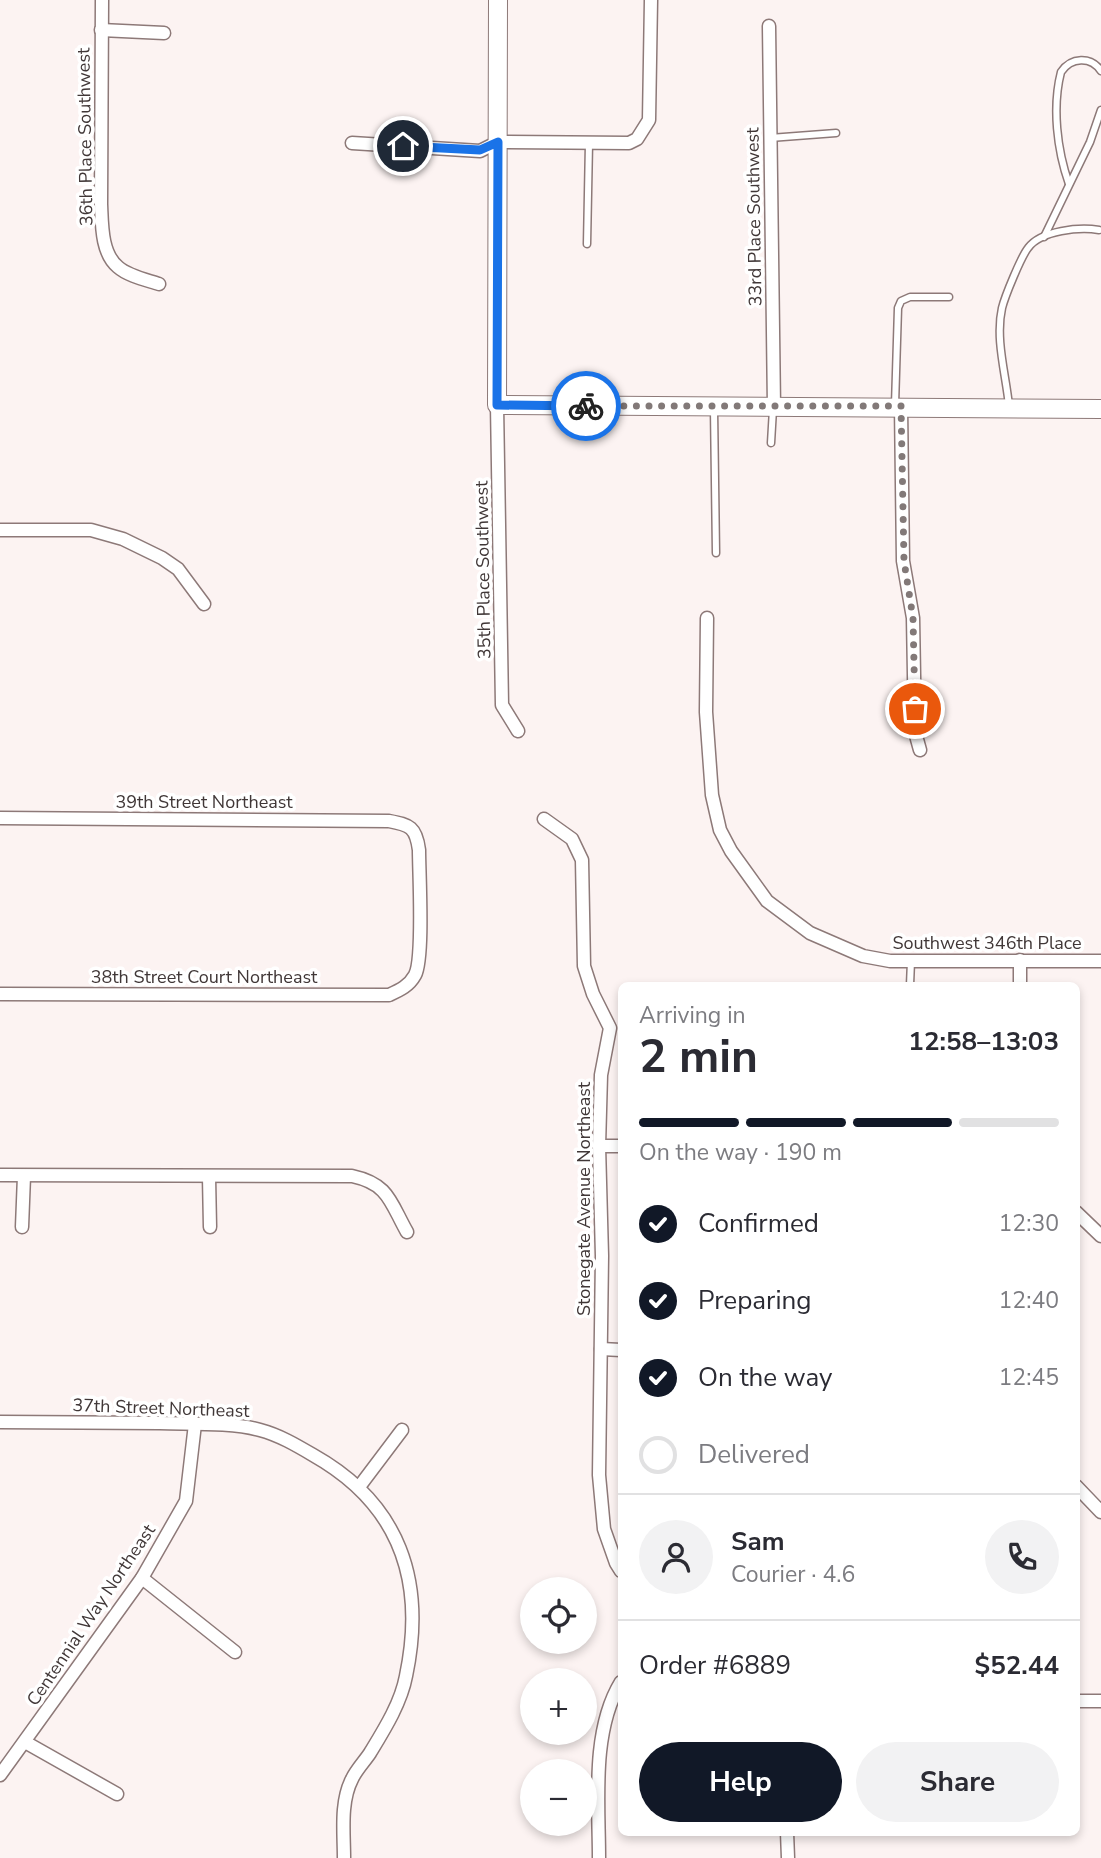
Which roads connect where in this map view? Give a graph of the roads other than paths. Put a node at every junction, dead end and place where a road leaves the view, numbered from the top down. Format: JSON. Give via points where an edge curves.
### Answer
{"nodes":[{"id":1,"x":102,"y":0,"type":"edge"},
{"id":2,"x":498,"y":0,"type":"edge"},
{"id":3,"x":651,"y":0,"type":"edge"},
{"id":4,"x":769,"y":26,"type":"dead end"},
{"id":5,"x":101,"y":30,"type":"junction"},
{"id":6,"x":164,"y":33,"type":"dead end"},
{"id":7,"x":1101,"y":71,"type":"edge"},
{"id":8,"x":1101,"y":110,"type":"edge"},
{"id":9,"x":836,"y":133,"type":"dead end"},
{"id":10,"x":770,"y":138,"type":"junction"},
{"id":11,"x":498,"y":142,"type":"junction"},
{"id":12,"x":352,"y":143,"type":"dead end"},
{"id":13,"x":589,"y":143,"type":"junction"},
{"id":14,"x":1069,"y":184,"type":"junction"},
{"id":15,"x":1099,"y":230,"type":"dead end"},
{"id":16,"x":1044,"y":237,"type":"junction"},
{"id":17,"x":587,"y":244,"type":"dead end"},
{"id":18,"x":159,"y":284,"type":"dead end"},
{"id":19,"x":949,"y":297,"type":"dead end"},
{"id":20,"x":497,"y":405,"type":"junction"},
{"id":21,"x":898,"y":406,"type":"junction"},
{"id":22,"x":714,"y":407,"type":"junction"},
{"id":23,"x":774,"y":407,"type":"junction"},
{"id":24,"x":1009,"y":408,"type":"junction"},
{"id":25,"x":1101,"y":409,"type":"edge"},
{"id":26,"x":771,"y":443,"type":"dead end"},
{"id":27,"x":0,"y":530,"type":"edge"},
{"id":28,"x":716,"y":553,"type":"dead end"},
{"id":29,"x":204,"y":604,"type":"dead end"},
{"id":30,"x":707,"y":618,"type":"dead end"},
{"id":31,"x":518,"y":731,"type":"dead end"},
{"id":32,"x":920,"y":750,"type":"dead end"},
{"id":33,"x":0,"y":818,"type":"edge"},
{"id":34,"x":544,"y":819,"type":"dead end"},
{"id":35,"x":1020,"y":960,"type":"junction"},
{"id":36,"x":911,"y":961,"type":"junction"},
{"id":37,"x":1101,"y":961,"type":"edge"},
{"id":38,"x":910,"y":982,"type":"edge"},
{"id":39,"x":1020,"y":982,"type":"edge"},
{"id":40,"x":407,"y":986,"type":"joint"},
{"id":41,"x":0,"y":994,"type":"edge"},
{"id":42,"x":599,"y":1146,"type":"junction"},
{"id":43,"x":618,"y":1146,"type":"edge"},
{"id":44,"x":0,"y":1175,"type":"edge"},
{"id":45,"x":23,"y":1176,"type":"junction"},
{"id":46,"x":209,"y":1177,"type":"junction"},
{"id":47,"x":1080,"y":1216,"type":"edge"},
{"id":48,"x":22,"y":1227,"type":"dead end"},
{"id":49,"x":210,"y":1227,"type":"dead end"},
{"id":50,"x":407,"y":1232,"type":"dead end"},
{"id":51,"x":1101,"y":1236,"type":"edge"},
{"id":52,"x":601,"y":1349,"type":"junction"},
{"id":53,"x":618,"y":1350,"type":"edge"},
{"id":54,"x":0,"y":1422,"type":"edge"},
{"id":55,"x":195,"y":1424,"type":"junction"},
{"id":56,"x":402,"y":1430,"type":"dead end"},
{"id":57,"x":359,"y":1487,"type":"junction"},
{"id":58,"x":1080,"y":1490,"type":"edge"},
{"id":59,"x":1101,"y":1512,"type":"edge"},
{"id":60,"x":618,"y":1566,"type":"edge"},
{"id":61,"x":142,"y":1578,"type":"junction"},
{"id":62,"x":236,"y":1652,"type":"dead end"},
{"id":63,"x":618,"y":1690,"type":"edge"},
{"id":64,"x":1080,"y":1701,"type":"edge"},
{"id":65,"x":1101,"y":1701,"type":"edge"},
{"id":66,"x":25,"y":1742,"type":"junction"},
{"id":67,"x":0,"y":1776,"type":"edge"},
{"id":68,"x":117,"y":1794,"type":"dead end"},
{"id":69,"x":787,"y":1836,"type":"edge"},
{"id":70,"x":344,"y":1858,"type":"edge"},
{"id":71,"x":599,"y":1858,"type":"edge"},
{"id":72,"x":788,"y":1858,"type":"edge"}],
"edges":[{"from":1,"to":5,"type":"street","name":"36th Place Southwest"},
{"from":2,"to":11,"type":"street"},
{"from":3,"to":13,"type":"street","via":[[649,120],[629,143]]},
{"from":4,"to":10,"type":"street","name":"33rd Place Southwest"},
{"from":5,"to":6,"type":"street"},
{"from":5,"to":18,"type":"street","name":"36th Place Southwest","via":[[103,235],[118,268]]},
{"from":7,"to":14,"type":"lane","via":[[1084,60],[1071,62],[1061,72],[1059,149]]},
{"from":8,"to":14,"type":"lane"},
{"from":9,"to":10,"type":"lane"},
{"from":10,"to":23,"type":"street","name":"33rd Place Southwest"},
{"from":11,"to":12,"type":"street","via":[[480,150]]},
{"from":11,"to":13,"type":"street"},
{"from":11,"to":20,"type":"street"},
{"from":13,"to":17,"type":"lane"},
{"from":14,"to":16,"type":"lane"},
{"from":15,"to":16,"type":"lane","via":[[1076,228]]},
{"from":16,"to":24,"type":"lane","via":[[1028,247],[1002,309]]},
{"from":19,"to":21,"type":"lane","via":[[901,301]]},
{"from":20,"to":22,"type":"street"},
{"from":20,"to":31,"type":"street","name":"35th Place Southwest","via":[[502,705]]},
{"from":21,"to":23,"type":"street"},
{"from":21,"to":24,"type":"street"},
{"from":21,"to":32,"type":"street","via":[[904,561],[913,618],[915,732]]},
{"from":22,"to":23,"type":"street"},
{"from":22,"to":28,"type":"lane"},
{"from":23,"to":26,"type":"lane"},
{"from":24,"to":25,"type":"street"},
{"from":27,"to":29,"type":"street","via":[[91,530],[123,538],[178,569]]},
{"from":30,"to":36,"type":"street","name":"Southwest 346th Place","via":[[706,712],[712,795],[720,830],[731,851],[767,901],[810,933],[863,956]]},
{"from":33,"to":40,"type":"street","name":"39th Street Northeast","via":[[389,821],[408,825],[417,835],[419,850],[419,950],[416,974]]},
{"from":34,"to":42,"type":"street","name":"Stonegate Avenue Northeast","via":[[572,839],[582,860],[584,965],[610,1028],[601,1075]]},
{"from":35,"to":36,"type":"street","name":"Southwest 346th Place"},
{"from":35,"to":37,"type":"street","name":"Southwest 346th Place"},
{"from":35,"to":39,"type":"street"},
{"from":36,"to":38,"type":"lane"},
{"from":40,"to":41,"type":"street","name":"38th Street Court Northeast","via":[[389,995]]},
{"from":42,"to":43,"type":"street"},
{"from":42,"to":52,"type":"street","name":"Stonegate Avenue Northeast"},
{"from":44,"to":45,"type":"street"},
{"from":45,"to":46,"type":"street"},
{"from":45,"to":48,"type":"street"},
{"from":46,"to":49,"type":"street"},
{"from":46,"to":50,"type":"street","via":[[371,1180],[384,1190]]},
{"from":47,"to":51,"type":"street"},
{"from":52,"to":53,"type":"street"},
{"from":52,"to":60,"type":"street","name":"Stonegate Avenue Northeast","via":[[601,1514]]},
{"from":54,"to":55,"type":"street","name":"37th Street Northeast"},
{"from":55,"to":57,"type":"street","name":"37th Street Northeast","via":[[273,1434]]},
{"from":55,"to":61,"type":"street","name":"Centennial Way Northeast","via":[[186,1502]]},
{"from":56,"to":57,"type":"street"},
{"from":57,"to":70,"type":"street","name":"37th Street Northeast","via":[[393,1532],[405,1564],[414,1619],[403,1688],[386,1726],[351,1780],[345,1801]]},
{"from":58,"to":59,"type":"street"},
{"from":61,"to":62,"type":"street"},
{"from":61,"to":66,"type":"street","name":"Centennial Way Northeast"},
{"from":63,"to":71,"type":"street","via":[[599,1754]]},
{"from":64,"to":65,"type":"street"},
{"from":66,"to":67,"type":"street","name":"Centennial Way Northeast"},
{"from":66,"to":68,"type":"street"},
{"from":69,"to":72,"type":"street"}]}
